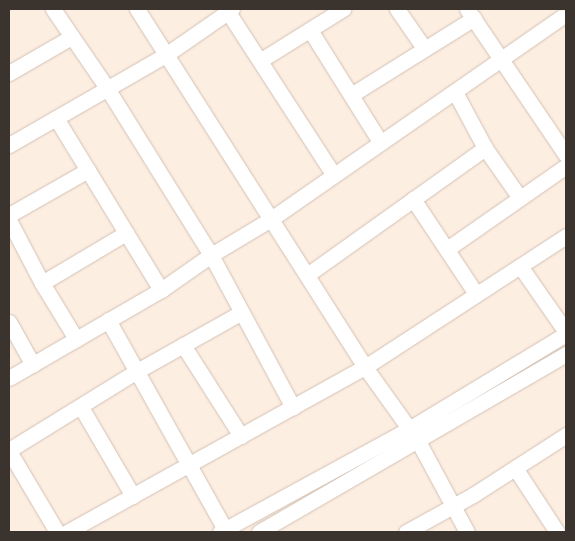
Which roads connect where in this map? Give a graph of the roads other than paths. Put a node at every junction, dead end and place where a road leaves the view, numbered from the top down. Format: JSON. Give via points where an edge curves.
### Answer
{"nodes":[{"id":1,"x":53,"y":9,"type":"edge"},
{"id":2,"x":137,"y":9,"type":"edge"},
{"id":3,"x":343,"y":9,"type":"edge"},
{"id":4,"x":397,"y":9,"type":"edge"},
{"id":5,"x":229,"y":10,"type":"edge"},
{"id":6,"x":470,"y":14,"type":"edge"},
{"id":7,"x":561,"y":17,"type":"edge"},
{"id":8,"x":310,"y":30,"type":"junction"},
{"id":9,"x":71,"y":37,"type":"junction"},
{"id":10,"x":424,"y":48,"type":"junction"},
{"id":11,"x":167,"y":54,"type":"junction"},
{"id":12,"x":502,"y":59,"type":"junction"},
{"id":13,"x":261,"y":60,"type":"junction"},
{"id":14,"x":10,"y":69,"type":"edge"},
{"id":15,"x":107,"y":88,"type":"junction"},
{"id":16,"x":454,"y":92,"type":"junction"},
{"id":17,"x":350,"y":95,"type":"junction"},
{"id":18,"x":56,"y":118,"type":"junction"},
{"id":19,"x":381,"y":143,"type":"junction"},
{"id":20,"x":9,"y":145,"type":"edge"},
{"id":21,"x":485,"y":148,"type":"junction"},
{"id":22,"x":566,"y":155,"type":"edge"},
{"id":23,"x":566,"y":166,"type":"edge"},
{"id":24,"x":88,"y":170,"type":"junction"},
{"id":25,"x":334,"y":175,"type":"junction"},
{"id":26,"x":413,"y":198,"type":"junction"},
{"id":27,"x":520,"y":198,"type":"junction"},
{"id":28,"x":9,"y":215,"type":"edge"},
{"id":29,"x":271,"y":219,"type":"junction"},
{"id":30,"x":9,"y":220,"type":"edge"},
{"id":31,"x":126,"y":233,"type":"junction"},
{"id":32,"x":566,"y":236,"type":"edge"},
{"id":33,"x":447,"y":249,"type":"junction"},
{"id":34,"x":211,"y":255,"type":"junction"},
{"id":35,"x":520,"y":266,"type":"junction"},
{"id":36,"x":307,"y":275,"type":"junction"},
{"id":37,"x":42,"y":283,"type":"junction"},
{"id":38,"x":160,"y":290,"type":"junction"},
{"id":39,"x":476,"y":294,"type":"junction"},
{"id":40,"x":242,"y":312,"type":"junction"},
{"id":41,"x":108,"y":320,"type":"junction"},
{"id":42,"x":9,"y":322,"type":"edge"},
{"id":43,"x":566,"y":333,"type":"edge"},
{"id":44,"x":76,"y":339,"type":"junction"},
{"id":45,"x":183,"y":345,"type":"junction"},
{"id":46,"x":566,"y":354,"type":"edge"},
{"id":47,"x":34,"y":365,"type":"junction"},
{"id":48,"x":365,"y":367,"type":"junction"},
{"id":49,"x":137,"y":371,"type":"junction"},
{"id":50,"x":9,"y":378,"type":"edge"},
{"id":51,"x":82,"y":407,"type":"junction"},
{"id":52,"x":293,"y":407,"type":"junction"},
{"id":53,"x":413,"y":435,"type":"junction"},
{"id":54,"x":241,"y":436,"type":"junction"},
{"id":55,"x":566,"y":437,"type":"edge"},
{"id":56,"x":9,"y":451,"type":"edge"},
{"id":57,"x":187,"y":465,"type":"junction"},
{"id":58,"x":515,"y":468,"type":"junction"},
{"id":59,"x":132,"y":496,"type":"junction"},
{"id":60,"x":452,"y":506,"type":"junction"},
{"id":61,"x":222,"y":531,"type":"edge"},
{"id":62,"x":57,"y":532,"type":"edge"},
{"id":63,"x":67,"y":532,"type":"edge"},
{"id":64,"x":259,"y":532,"type":"edge"},
{"id":65,"x":406,"y":532,"type":"edge"},
{"id":66,"x":467,"y":532,"type":"edge"},
{"id":67,"x":558,"y":532,"type":"edge"}],
"edges":[{"from":1,"to":9,"type":"street"},
{"from":2,"to":11,"type":"street"},
{"from":3,"to":8,"type":"street"},
{"from":4,"to":10,"type":"street"},
{"from":5,"to":11,"type":"street"},
{"from":5,"to":13,"type":"street"},
{"from":6,"to":10,"type":"street"},
{"from":6,"to":12,"type":"street"},
{"from":7,"to":12,"type":"street"},
{"from":8,"to":13,"type":"street"},
{"from":8,"to":17,"type":"street"},
{"from":9,"to":14,"type":"street"},
{"from":9,"to":15,"type":"street"},
{"from":10,"to":17,"type":"street"},
{"from":11,"to":15,"type":"street"},
{"from":11,"to":29,"type":"street"},
{"from":12,"to":16,"type":"street"},
{"from":12,"to":22,"type":"street"},
{"from":13,"to":25,"type":"street"},
{"from":15,"to":18,"type":"street"},
{"from":15,"to":34,"type":"street"},
{"from":16,"to":19,"type":"street"},
{"from":16,"to":21,"type":"street"},
{"from":17,"to":19,"type":"street"},
{"from":18,"to":20,"type":"street"},
{"from":18,"to":24,"type":"street"},
{"from":19,"to":25,"type":"street"},
{"from":21,"to":26,"type":"street"},
{"from":21,"to":27,"type":"street"},
{"from":23,"to":27,"type":"street"},
{"from":24,"to":28,"type":"street"},
{"from":24,"to":31,"type":"street"},
{"from":25,"to":29,"type":"street"},
{"from":26,"to":33,"type":"street"},
{"from":26,"to":36,"type":"street"},
{"from":27,"to":33,"type":"street"},
{"from":29,"to":34,"type":"street"},
{"from":29,"to":36,"type":"street"},
{"from":30,"to":37,"type":"street"},
{"from":31,"to":37,"type":"street"},
{"from":31,"to":38,"type":"street"},
{"from":32,"to":35,"type":"street"},
{"from":33,"to":39,"type":"street"},
{"from":34,"to":38,"type":"street"},
{"from":34,"to":40,"type":"street"},
{"from":35,"to":39,"type":"street"},
{"from":35,"to":43,"type":"street"},
{"from":36,"to":48,"type":"street"},
{"from":37,"to":44,"type":"street"},
{"from":38,"to":41,"type":"street"},
{"from":39,"to":48,"type":"street"},
{"from":40,"to":45,"type":"street"},
{"from":40,"to":52,"type":"street"},
{"from":41,"to":44,"type":"street"},
{"from":41,"to":49,"type":"street"},
{"from":42,"to":47,"type":"street"},
{"from":43,"to":53,"type":"street"},
{"from":44,"to":47,"type":"street"},
{"from":45,"to":49,"type":"street"},
{"from":45,"to":54,"type":"street"},
{"from":46,"to":53,"type":"street"},
{"from":47,"to":50,"type":"street"},
{"from":48,"to":52,"type":"street"},
{"from":48,"to":53,"type":"street"},
{"from":49,"to":51,"type":"street"},
{"from":49,"to":57,"type":"street"},
{"from":51,"to":56,"type":"street"},
{"from":51,"to":59,"type":"street"},
{"from":52,"to":54,"type":"street"},
{"from":53,"to":60,"type":"street"},
{"from":53,"to":61,"type":"street"},
{"from":53,"to":64,"type":"street"},
{"from":54,"to":57,"type":"street"},
{"from":55,"to":58,"type":"street"},
{"from":56,"to":62,"type":"street"},
{"from":57,"to":59,"type":"street"},
{"from":57,"to":61,"type":"street"},
{"from":58,"to":60,"type":"street"},
{"from":58,"to":67,"type":"street"},
{"from":59,"to":63,"type":"street"},
{"from":60,"to":65,"type":"street"},
{"from":60,"to":66,"type":"street"}]}
